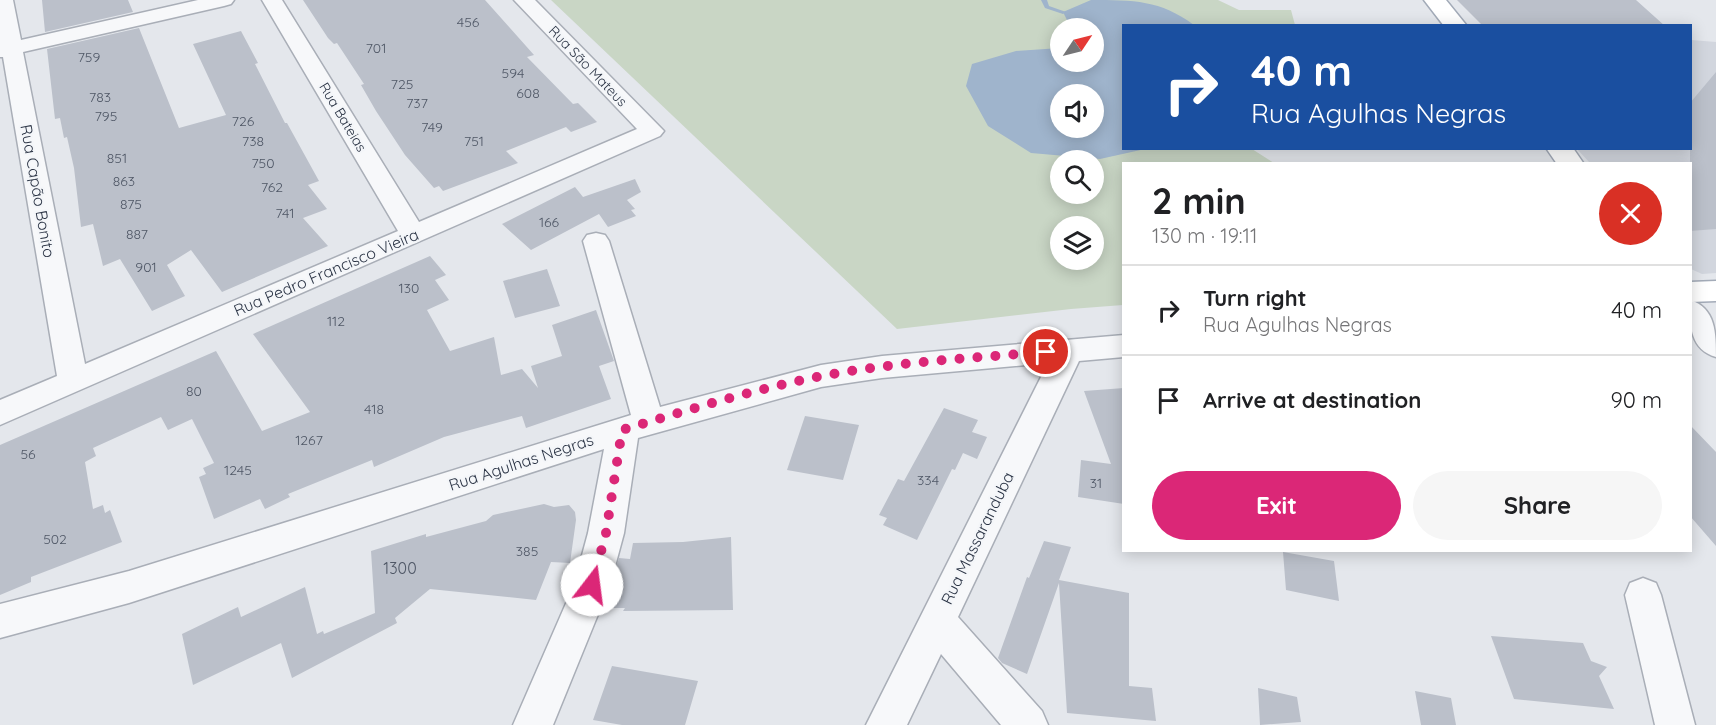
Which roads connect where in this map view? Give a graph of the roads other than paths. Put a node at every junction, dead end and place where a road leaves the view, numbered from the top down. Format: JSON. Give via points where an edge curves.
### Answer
{"nodes":[{"id":1,"x":3,"y":0,"type":"edge"},
{"id":2,"x":224,"y":0,"type":"edge"},
{"id":3,"x":273,"y":0,"type":"edge"},
{"id":4,"x":524,"y":0,"type":"edge"},
{"id":5,"x":1435,"y":0,"type":"edge"},
{"id":6,"x":1454,"y":24,"type":"edge"},
{"id":7,"x":6,"y":50,"type":"edge"},
{"id":8,"x":652,"y":131,"type":"joint"},
{"id":9,"x":413,"y":234,"type":"junction"},
{"id":10,"x":596,"y":241,"type":"dead end"},
{"id":11,"x":1716,"y":291,"type":"edge"},
{"id":12,"x":1692,"y":292,"type":"edge"},
{"id":13,"x":1692,"y":313,"type":"edge"},
{"id":14,"x":1122,"y":346,"type":"edge"},
{"id":15,"x":1716,"y":346,"type":"edge"},
{"id":16,"x":1069,"y":351,"type":"junction"},
{"id":17,"x":73,"y":381,"type":"junction"},
{"id":18,"x":0,"y":413,"type":"edge"},
{"id":19,"x":636,"y":426,"type":"junction"},
{"id":20,"x":1643,"y":595,"type":"dead end"},
{"id":21,"x":0,"y":621,"type":"edge"},
{"id":22,"x":937,"y":621,"type":"junction"},
{"id":23,"x":532,"y":725,"type":"edge"},
{"id":24,"x":886,"y":725,"type":"edge"},
{"id":25,"x":1028,"y":725,"type":"edge"},
{"id":26,"x":1675,"y":725,"type":"edge"}],
"edges":[{"from":1,"to":7,"type":"street","name":"Rua Capão Bonito"},
{"from":2,"to":7,"type":"street"},
{"from":3,"to":9,"type":"street","name":"Rua Bateias"},
{"from":4,"to":8,"type":"street","name":"Rua São Mateus"},
{"from":5,"to":6,"type":"main road"},
{"from":7,"to":17,"type":"street","name":"Rua Capão Bonito"},
{"from":8,"to":9,"type":"street","name":"Rua Pedro Francisco Vieira"},
{"from":9,"to":17,"type":"street","name":"Rua Pedro Francisco Vieira"},
{"from":10,"to":19,"type":"street"},
{"from":11,"to":12,"type":"main road"},
{"from":13,"to":15,"type":"street"},
{"from":14,"to":16,"type":"street","name":"Rua Agulhas Negras"},
{"from":16,"to":19,"type":"street","name":"Rua Agulhas Negras","via":[[912,363],[821,376]]},
{"from":16,"to":22,"type":"street","name":"Rua Massaranduba"},
{"from":17,"to":18,"type":"street","name":"Rua Pedro Francisco Vieira"},
{"from":19,"to":21,"type":"street","name":"Rua Agulhas Negras","via":[[129,587]]},
{"from":19,"to":23,"type":"street","via":[[592,585]]},
{"from":20,"to":26,"type":"street"},
{"from":22,"to":24,"type":"street","name":"Rua Massaranduba"},
{"from":22,"to":25,"type":"street"}]}
